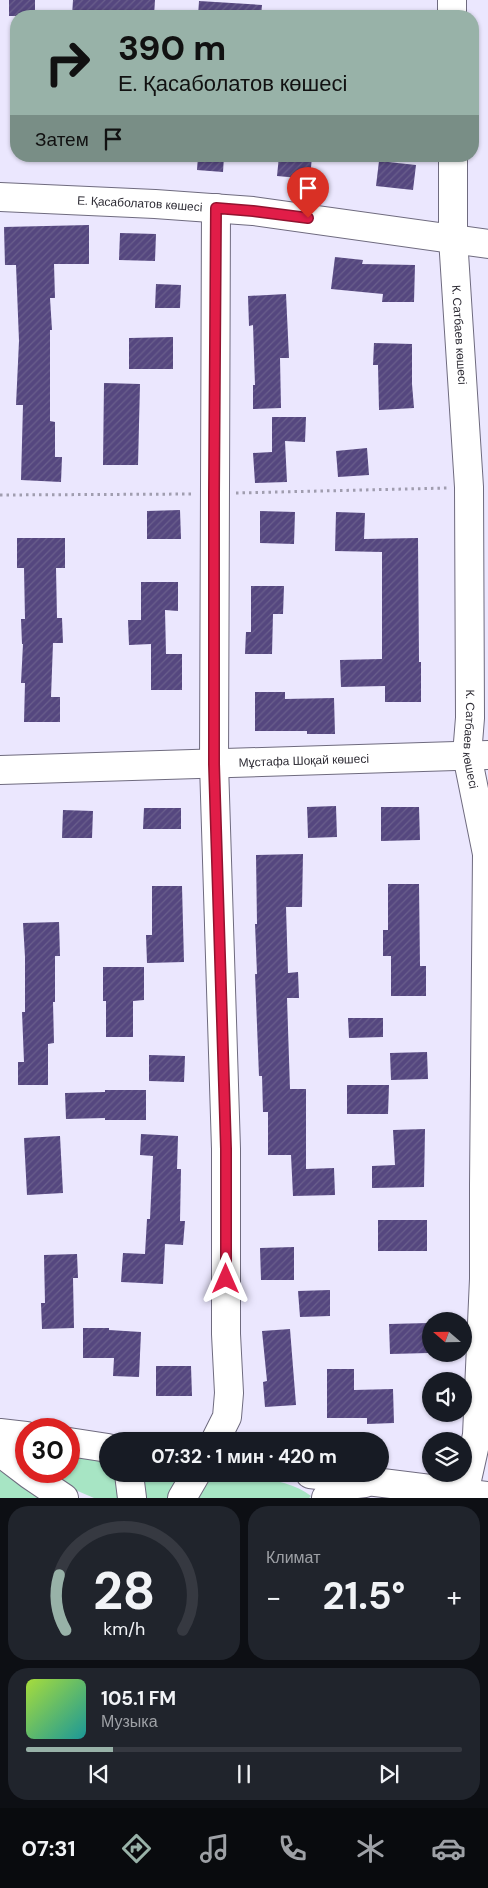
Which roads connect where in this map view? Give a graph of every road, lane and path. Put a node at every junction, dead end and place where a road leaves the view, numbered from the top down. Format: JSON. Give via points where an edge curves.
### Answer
{"nodes":[{"id":1,"x":453,"y":162,"type":"edge"},
{"id":2,"x":0,"y":197,"type":"edge"},
{"id":3,"x":216,"y":208,"type":"junction"},
{"id":4,"x":453,"y":238,"type":"junction"},
{"id":5,"x":488,"y":244,"type":"edge"},
{"id":6,"x":469,"y":487,"type":"junction"},
{"id":7,"x":214,"y":494,"type":"junction"},
{"id":8,"x":0,"y":496,"type":"edge"},
{"id":9,"x":482,"y":755,"type":"edge"},
{"id":10,"x":214,"y":764,"type":"junction"},
{"id":11,"x":0,"y":770,"type":"edge"},
{"id":12,"x":487,"y":900,"type":"edge"},
{"id":13,"x":486,"y":1190,"type":"edge"},
{"id":14,"x":485,"y":1311,"type":"edge"},
{"id":15,"x":220,"y":1432,"type":"edge"},
{"id":16,"x":0,"y":1433,"type":"edge"},
{"id":17,"x":15,"y":1435,"type":"edge"},
{"id":18,"x":482,"y":1435,"type":"edge"},
{"id":19,"x":80,"y":1444,"type":"edge"},
{"id":20,"x":99,"y":1447,"type":"edge"},
{"id":21,"x":0,"y":1452,"type":"edge"},
{"id":22,"x":129,"y":1482,"type":"edge"},
{"id":23,"x":191,"y":1482,"type":"edge"},
{"id":24,"x":310,"y":1482,"type":"edge"},
{"id":25,"x":368,"y":1482,"type":"edge"},
{"id":26,"x":381,"y":1482,"type":"edge"},
{"id":27,"x":472,"y":1496,"type":"edge"},
{"id":28,"x":329,"y":1497,"type":"edge"},
{"id":29,"x":64,"y":1498,"type":"edge"},
{"id":30,"x":132,"y":1498,"type":"edge"},
{"id":31,"x":182,"y":1498,"type":"edge"}],
"edges":[{"from":1,"to":4,"type":"street","name":"К. Сатбаев көшесі"},
{"from":2,"to":3,"type":"street","name":"Е. Қасаболатов көшесі"},
{"from":3,"to":4,"type":"street","name":"Е. Қасаболатов көшесі"},
{"from":3,"to":7,"type":"street"},
{"from":4,"to":5,"type":"street","name":"Е. Қасаболатов көшесі"},
{"from":4,"to":6,"type":"street","name":"К. Сатбаев көшесі"},
{"from":6,"to":7,"type":"path"},
{"from":6,"to":9,"type":"street","name":"К. Сатбаев көшесі","via":[[470,718]]},
{"from":7,"to":8,"type":"path"},
{"from":7,"to":10,"type":"street"},
{"from":9,"to":10,"type":"street","name":"Мұстафа Шоқай көшесі"},
{"from":9,"to":12,"type":"street","name":"К. Сатбаев көшесі"},
{"from":10,"to":11,"type":"street","name":"Мұстафа Шоқай көшесі"},
{"from":10,"to":15,"type":"street","via":[[226,1149],[228,1393],[227,1417]]},
{"from":12,"to":13,"type":"street","name":"К. Сатбаев көшесі"},
{"from":13,"to":14,"type":"street","name":"К. Сатбаев көшесі"},
{"from":14,"to":18,"type":"street","name":"К. Сатбаев көшесі"},
{"from":16,"to":17,"type":"street"},
{"from":18,"to":27,"type":"street","name":"К. Сатбаев көшесі"},
{"from":19,"to":20,"type":"street"},
{"from":21,"to":29,"type":"street"},
{"from":22,"to":30,"type":"street"},
{"from":23,"to":31,"type":"street"},
{"from":24,"to":28,"type":"street"},
{"from":25,"to":28,"type":"street","via":[[350,1485]]},
{"from":26,"to":27,"type":"street"}]}
